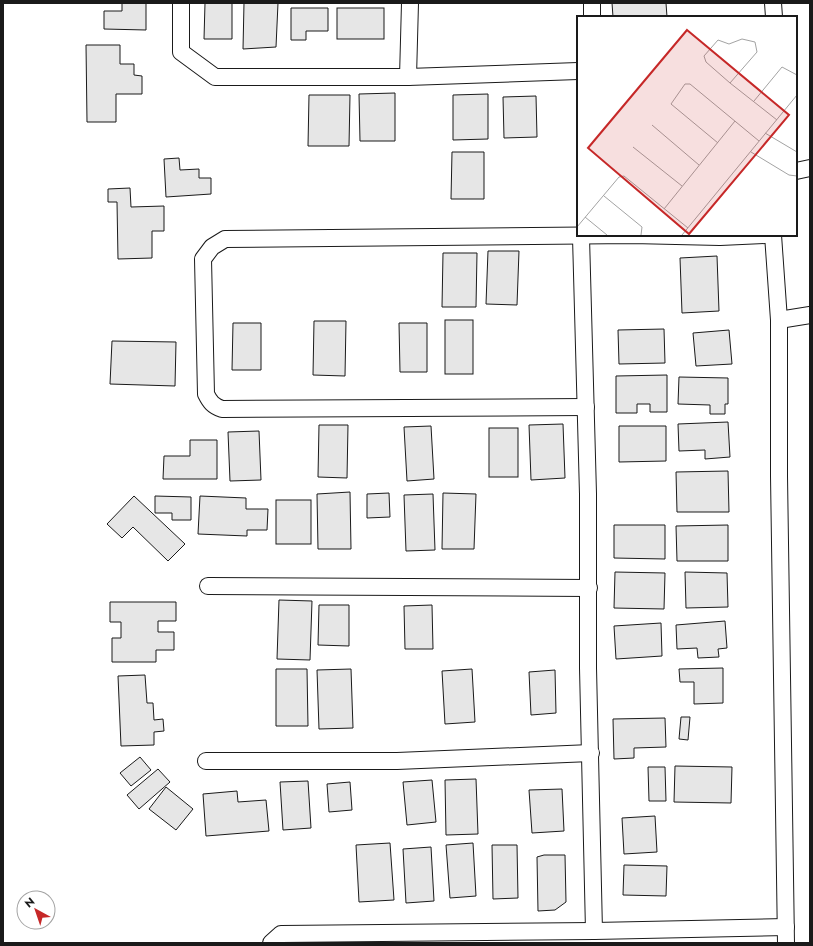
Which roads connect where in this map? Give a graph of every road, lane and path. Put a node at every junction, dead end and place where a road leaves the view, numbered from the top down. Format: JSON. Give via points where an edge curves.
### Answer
{"nodes":[{"id":1,"x":181,"y":3,"type":"edge"},
{"id":2,"x":410,"y":3,"type":"edge"},
{"id":3,"x":592,"y":3,"type":"edge"},
{"id":4,"x":773,"y":3,"type":"edge"},
{"id":5,"x":592,"y":16,"type":"edge"},
{"id":6,"x":774,"y":16,"type":"edge"},
{"id":7,"x":577,"y":71,"type":"edge"},
{"id":8,"x":408,"y":77,"type":"junction"},
{"id":9,"x":810,"y":168,"type":"edge"},
{"id":10,"x":797,"y":171,"type":"edge"},
{"id":11,"x":672,"y":236,"type":"edge"},
{"id":12,"x":773,"y":236,"type":"edge"},
{"id":13,"x":580,"y":237,"type":"junction"},
{"id":14,"x":810,"y":315,"type":"edge"},
{"id":15,"x":778,"y":320,"type":"junction"},
{"id":16,"x":586,"y":407,"type":"junction"},
{"id":17,"x":208,"y":586,"type":"dead end"},
{"id":18,"x":589,"y":588,"type":"junction"},
{"id":19,"x":591,"y":753,"type":"junction"},
{"id":20,"x":206,"y":760,"type":"dead end"},
{"id":21,"x":786,"y":927,"type":"junction"},
{"id":22,"x":594,"y":932,"type":"junction"},
{"id":23,"x":271,"y":943,"type":"edge"},
{"id":24,"x":786,"y":943,"type":"edge"}],
"edges":[{"from":1,"to":8,"type":"street","via":[[181,52],[215,76]]},
{"from":2,"to":8,"type":"street"},
{"from":3,"to":5,"type":"street"},
{"from":4,"to":6,"type":"street"},
{"from":7,"to":8,"type":"street"},
{"from":9,"to":10,"type":"street"},
{"from":11,"to":13,"type":"street"},
{"from":12,"to":15,"type":"street"},
{"from":13,"to":16,"type":"street"},
{"from":13,"to":16,"type":"street","via":[[225,240],[212,247],[203,259],[206,394],[212,404],[222,409]]},
{"from":14,"to":15,"type":"street"},
{"from":15,"to":21,"type":"street"},
{"from":16,"to":18,"type":"street"},
{"from":17,"to":18,"type":"street"},
{"from":18,"to":19,"type":"street"},
{"from":19,"to":20,"type":"street","via":[[397,761]]},
{"from":19,"to":22,"type":"street"},
{"from":21,"to":22,"type":"street"},
{"from":21,"to":24,"type":"street"},
{"from":22,"to":23,"type":"street","via":[[281,934]]}]}
